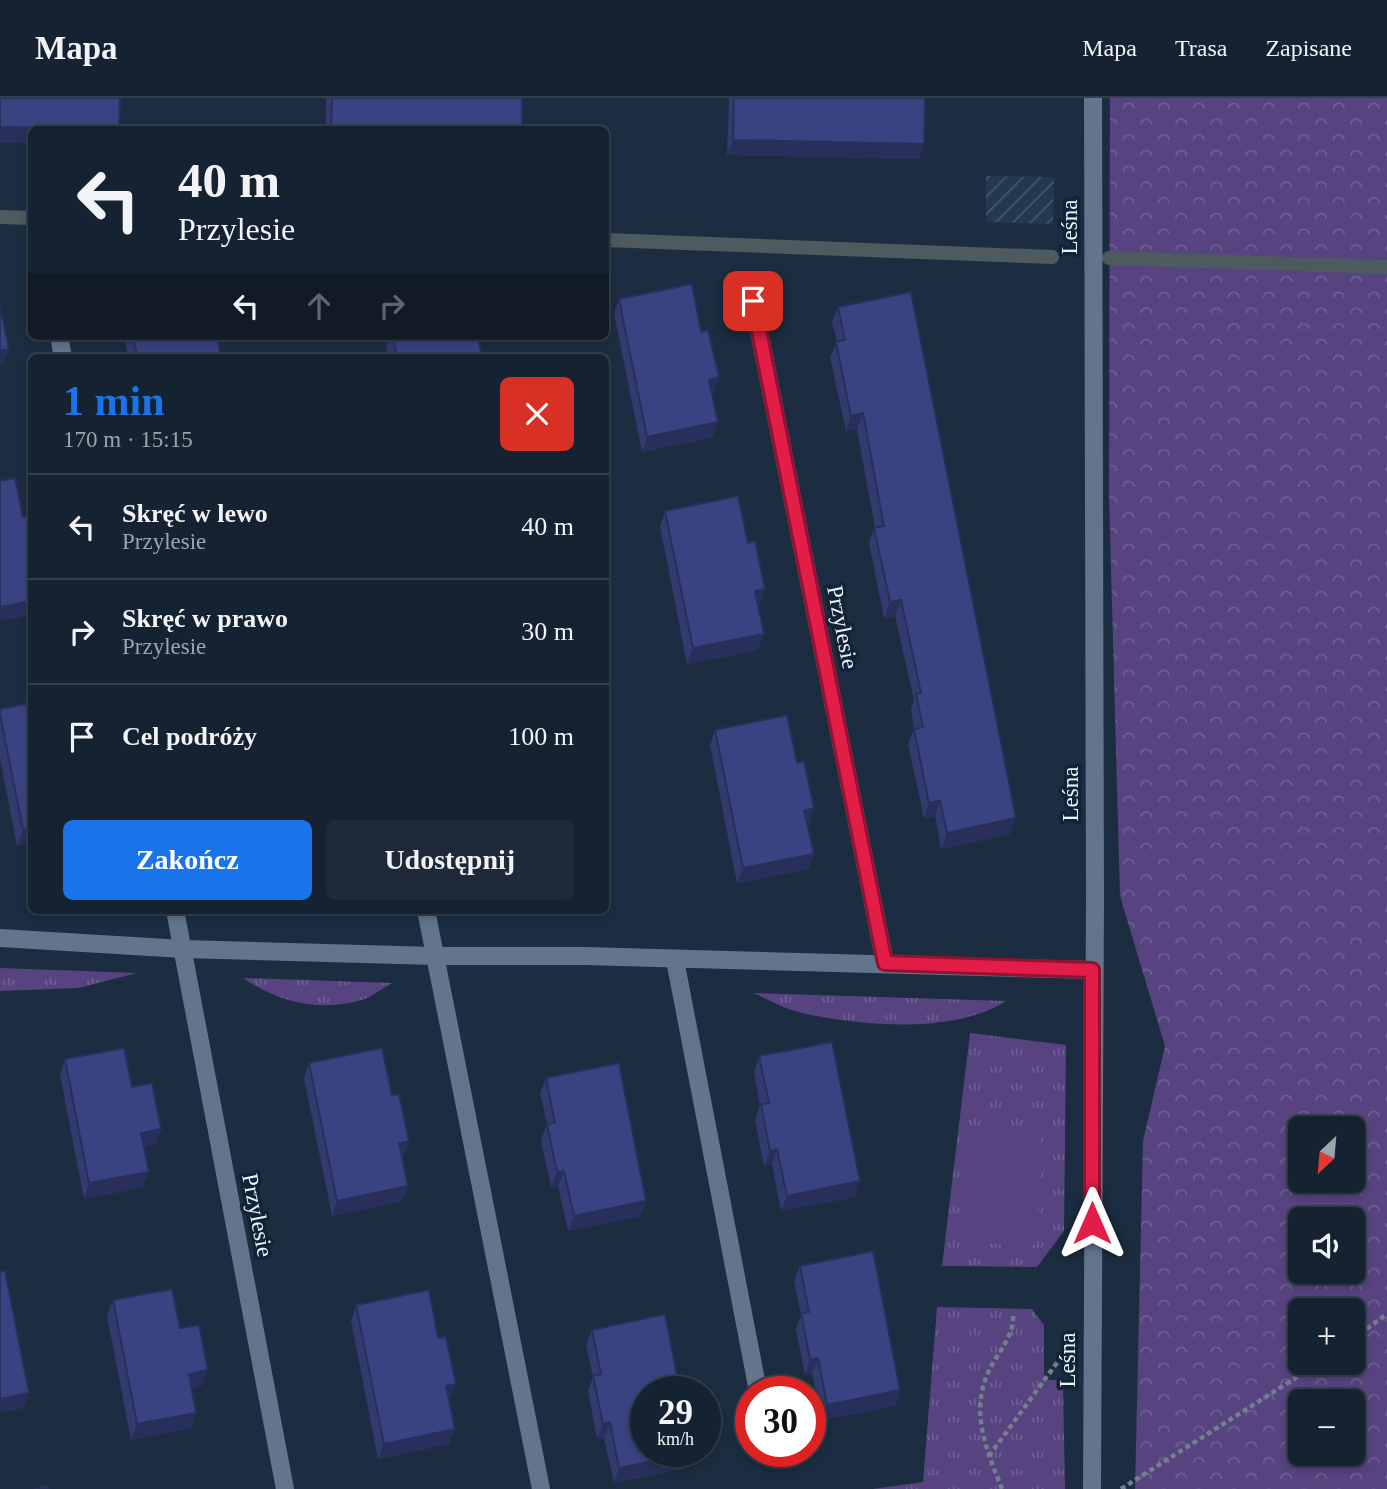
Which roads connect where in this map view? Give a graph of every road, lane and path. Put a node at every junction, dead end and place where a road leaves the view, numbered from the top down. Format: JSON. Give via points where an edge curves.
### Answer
{"nodes":[{"id":1,"x":1093,"y":98,"type":"edge"},
{"id":2,"x":753,"y":301,"type":"dead end"},
{"id":3,"x":176,"y":914,"type":"edge"},
{"id":4,"x":427,"y":914,"type":"edge"},
{"id":5,"x":0,"y":938,"type":"edge"},
{"id":6,"x":183,"y":949,"type":"junction"},
{"id":7,"x":435,"y":956,"type":"junction"},
{"id":8,"x":675,"y":960,"type":"junction"},
{"id":9,"x":885,"y":963,"type":"junction"},
{"id":10,"x":1092,"y":970,"type":"junction"},
{"id":11,"x":1013,"y":1313,"type":"dead end"},
{"id":12,"x":1387,"y":1314,"type":"edge"},
{"id":13,"x":1365,"y":1330,"type":"edge"},
{"id":14,"x":1091,"y":1353,"type":"junction"},
{"id":15,"x":1301,"y":1375,"type":"edge"},
{"id":16,"x":755,"y":1376,"type":"edge"},
{"id":17,"x":989,"y":1456,"type":"junction"},
{"id":18,"x":285,"y":1489,"type":"edge"},
{"id":19,"x":541,"y":1489,"type":"edge"},
{"id":20,"x":1002,"y":1489,"type":"edge"},
{"id":21,"x":1092,"y":1489,"type":"edge"},
{"id":22,"x":1117,"y":1489,"type":"edge"}],
"edges":[{"from":1,"to":10,"type":"street","name":"Leśna"},
{"from":2,"to":9,"type":"street","name":"Przylesie"},
{"from":3,"to":6,"type":"street","name":"Przylesie"},
{"from":4,"to":7,"type":"street"},
{"from":5,"to":6,"type":"street"},
{"from":6,"to":7,"type":"street"},
{"from":6,"to":18,"type":"street","name":"Przylesie"},
{"from":7,"to":8,"type":"street"},
{"from":7,"to":19,"type":"street"},
{"from":8,"to":9,"type":"street"},
{"from":8,"to":16,"type":"street"},
{"from":9,"to":10,"type":"street"},
{"from":10,"to":14,"type":"street","name":"Leśna"},
{"from":11,"to":17,"type":"path","via":[[1008,1338],[982,1391],[981,1436]]},
{"from":12,"to":13,"type":"path"},
{"from":14,"to":17,"type":"path","via":[[1063,1354]]},
{"from":14,"to":21,"type":"street","name":"Leśna"},
{"from":15,"to":22,"type":"path","via":[[1125,1489]]},
{"from":17,"to":20,"type":"path"}]}
